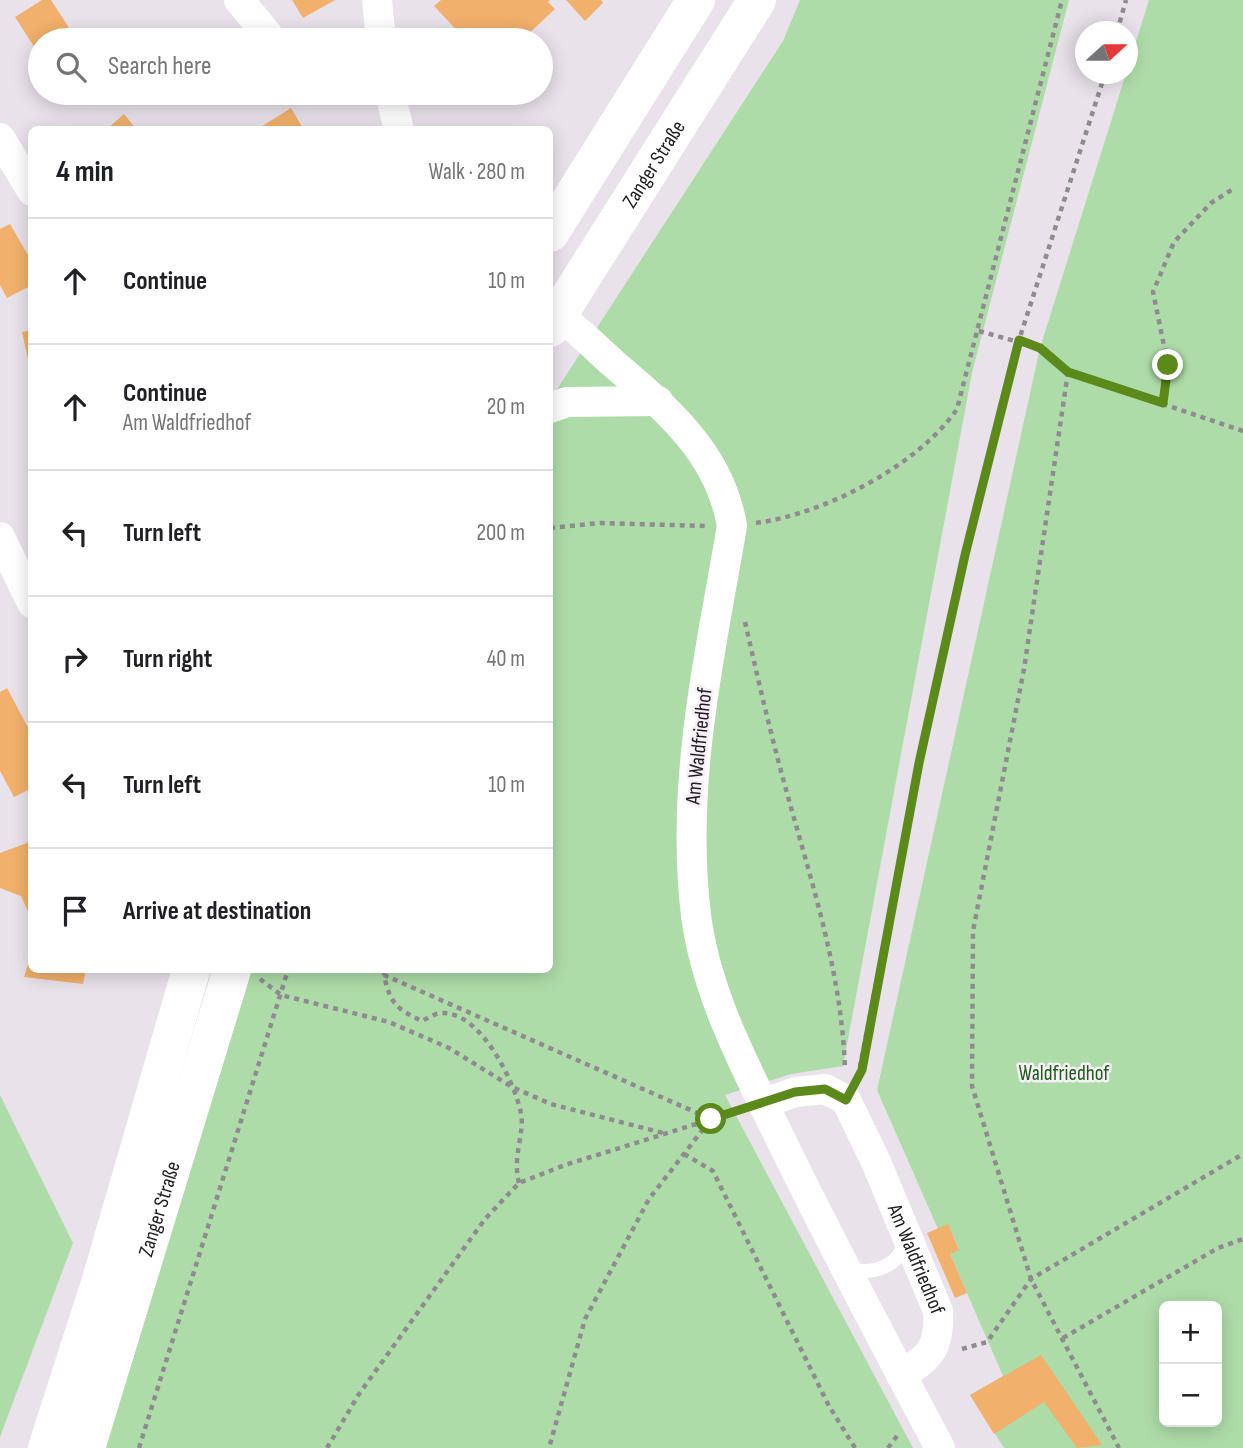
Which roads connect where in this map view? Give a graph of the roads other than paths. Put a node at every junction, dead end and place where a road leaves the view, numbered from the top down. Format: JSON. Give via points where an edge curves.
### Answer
{"nodes":[{"id":1,"x":239,"y":0,"type":"edge"},
{"id":2,"x":377,"y":0,"type":"edge"},
{"id":3,"x":696,"y":0,"type":"edge"},
{"id":4,"x":757,"y":0,"type":"edge"},
{"id":5,"x":262,"y":28,"type":"edge"},
{"id":6,"x":380,"y":28,"type":"edge"},
{"id":7,"x":393,"y":105,"type":"edge"},
{"id":8,"x":398,"y":126,"type":"edge"},
{"id":9,"x":0,"y":138,"type":"edge"},
{"id":10,"x":592,"y":167,"type":"junction"},
{"id":11,"x":28,"y":184,"type":"edge"},
{"id":12,"x":553,"y":199,"type":"edge"},
{"id":13,"x":553,"y":228,"type":"edge"},
{"id":14,"x":553,"y":315,"type":"edge"},
{"id":15,"x":553,"y":318,"type":"edge"},
{"id":16,"x":657,"y":401,"type":"junction"},
{"id":17,"x":553,"y":407,"type":"edge"},
{"id":18,"x":0,"y":537,"type":"edge"},
{"id":19,"x":28,"y":595,"type":"edge"},
{"id":20,"x":190,"y":973,"type":"edge"},
{"id":21,"x":246,"y":974,"type":"edge"},
{"id":22,"x":763,"y":1104,"type":"junction"},
{"id":23,"x":906,"y":1235,"type":"junction"},
{"id":24,"x":844,"y":1268,"type":"junction"},
{"id":25,"x":901,"y":1375,"type":"junction"},
{"id":26,"x":47,"y":1448,"type":"edge"},
{"id":27,"x":86,"y":1448,"type":"edge"},
{"id":28,"x":940,"y":1448,"type":"edge"}],
"edges":[{"from":1,"to":5,"type":"street"},
{"from":2,"to":6,"type":"street"},
{"from":3,"to":10,"type":"street"},
{"from":4,"to":14,"type":"street","name":"Zanger Straße"},
{"from":7,"to":8,"type":"street"},
{"from":9,"to":11,"type":"street"},
{"from":10,"to":12,"type":"street"},
{"from":10,"to":13,"type":"street"},
{"from":15,"to":16,"type":"street","name":"Am Waldfriedhof"},
{"from":16,"to":17,"type":"street","via":[[567,402]]},
{"from":16,"to":22,"type":"street","name":"Am Waldfriedhof","via":[[689,432],[712,467],[728,500],[732,526],[693,758],[691,828],[696,916],[717,1001]]},
{"from":18,"to":19,"type":"street"},
{"from":20,"to":26,"type":"street","name":"Zanger Straße"},
{"from":21,"to":27,"type":"street","name":"Zanger Straße"},
{"from":22,"to":23,"type":"street","name":"Am Waldfriedhof","via":[[795,1092],[825,1089],[846,1100]]},
{"from":22,"to":24,"type":"street","name":"Am Waldfriedhof"},
{"from":23,"to":24,"type":"lane","via":[[902,1253],[887,1267],[864,1273]]},
{"from":23,"to":25,"type":"street","name":"Am Waldfriedhof","via":[[938,1311],[939,1332],[928,1358]]},
{"from":24,"to":25,"type":"street","name":"Am Waldfriedhof"},
{"from":25,"to":28,"type":"street","name":"Am Waldfriedhof"}]}
